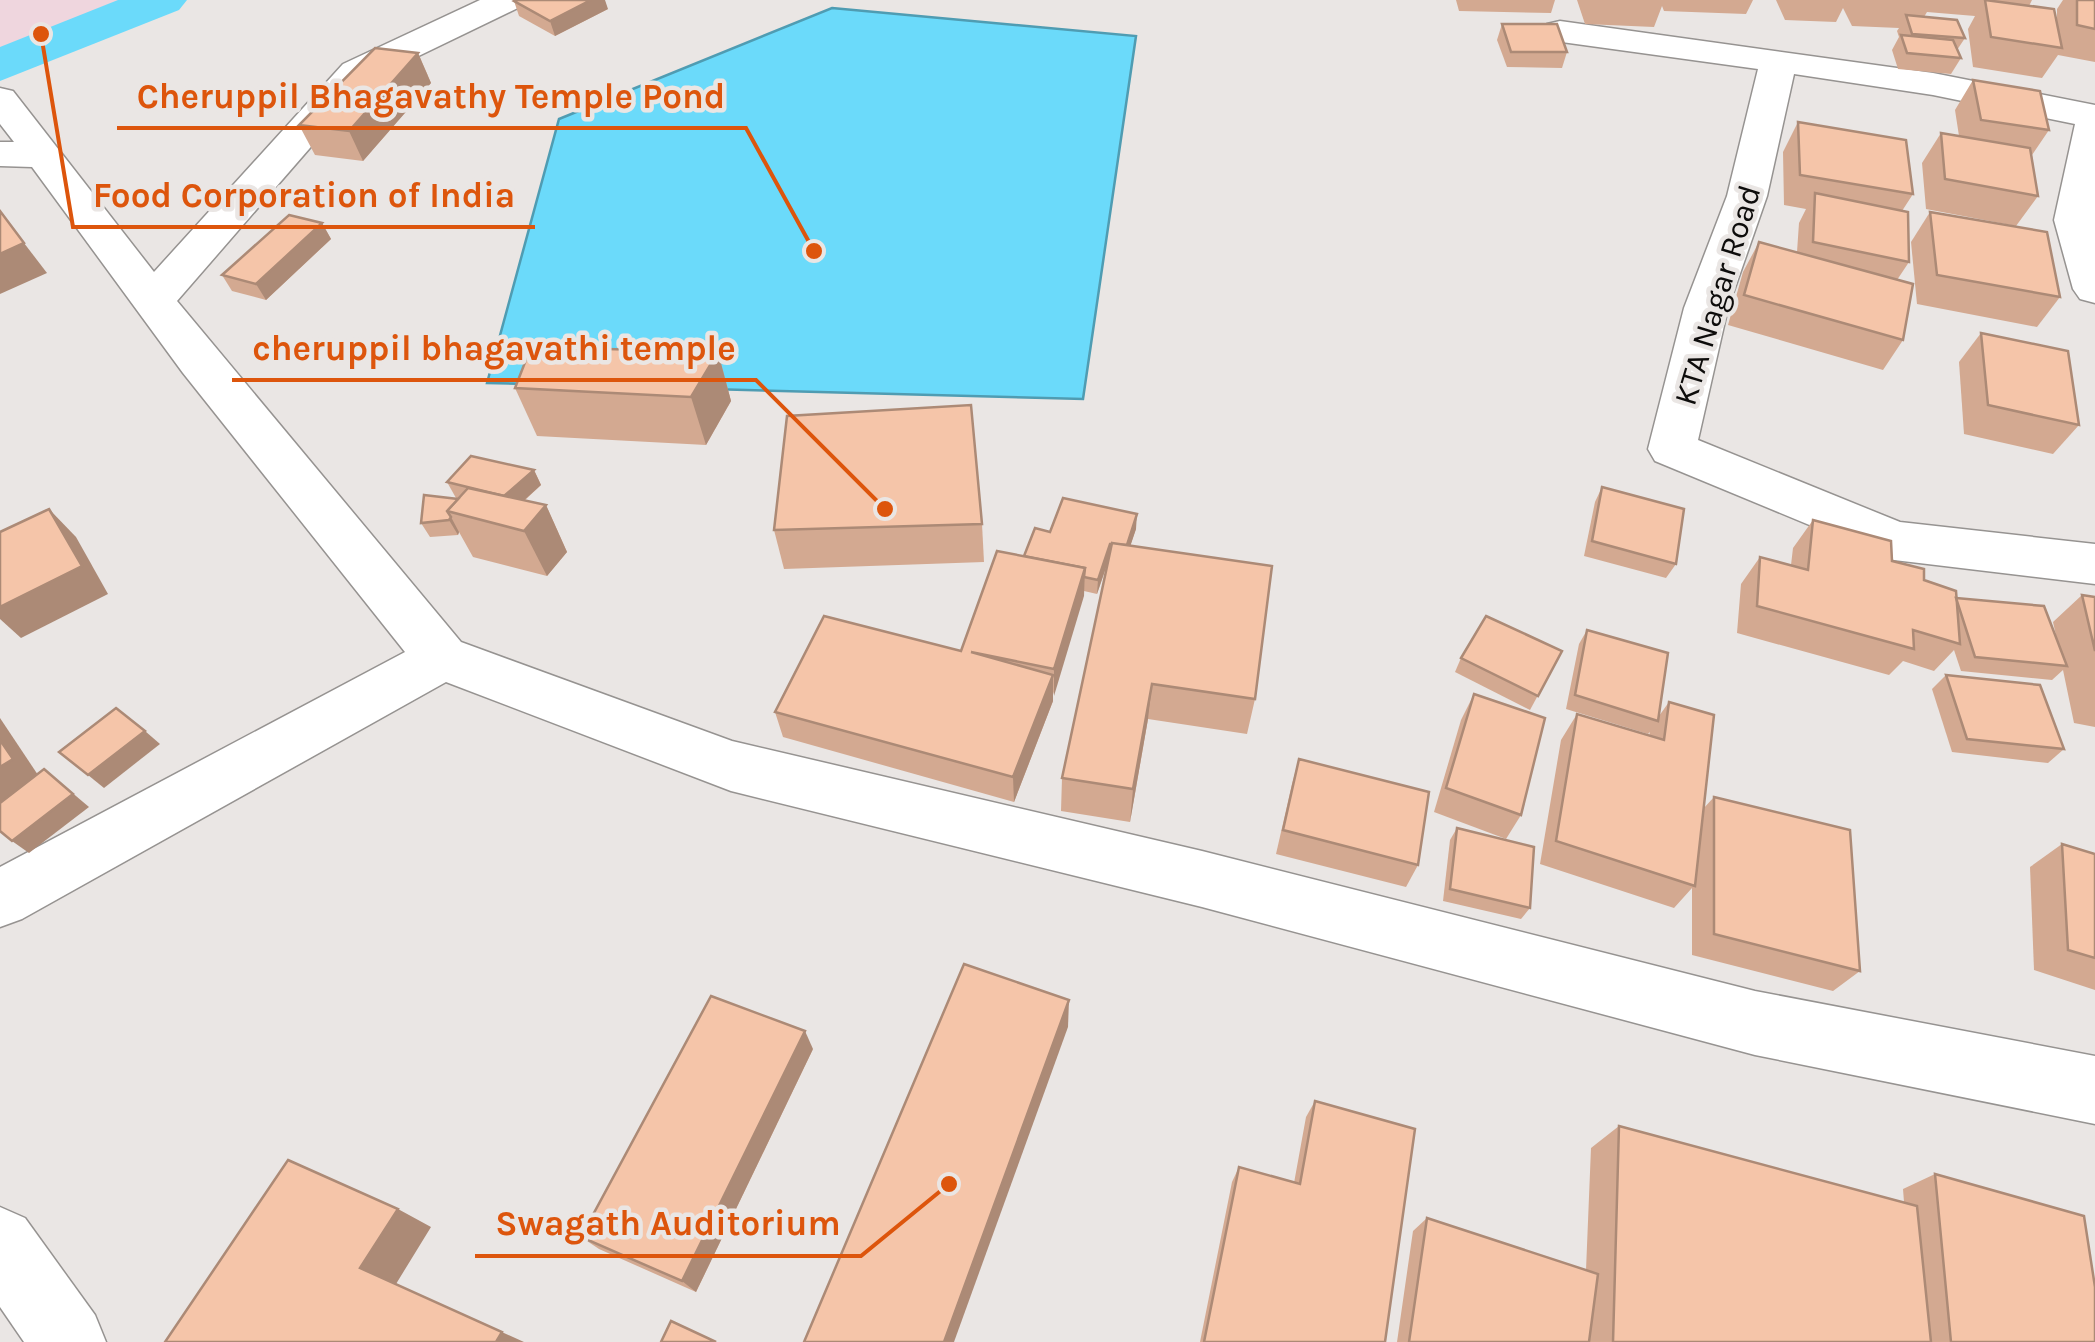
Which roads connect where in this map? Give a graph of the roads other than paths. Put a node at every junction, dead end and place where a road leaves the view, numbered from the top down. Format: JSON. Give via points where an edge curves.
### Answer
{"nodes":[{"id":1,"x":508,"y":0,"type":"edge"},
{"id":2,"x":1560,"y":32,"type":"edge"},
{"id":3,"x":1780,"y":61,"type":"junction"},
{"id":4,"x":0,"y":98,"type":"edge"},
{"id":5,"x":2095,"y":120,"type":"edge"},
{"id":6,"x":22,"y":154,"type":"edge"},
{"id":7,"x":2095,"y":289,"type":"edge"},
{"id":8,"x":153,"y":301,"type":"junction"},
{"id":9,"x":2095,"y":564,"type":"edge"},
{"id":10,"x":442,"y":658,"type":"junction"},
{"id":11,"x":0,"y":899,"type":"edge"},
{"id":12,"x":2095,"y":1090,"type":"edge"},
{"id":13,"x":0,"y":1243,"type":"edge"},
{"id":14,"x":68,"y":1342,"type":"edge"}],
"edges":[{"from":1,"to":8,"type":"street","via":[[356,72]]},
{"from":2,"to":3,"type":"street"},
{"from":3,"to":5,"type":"street","via":[[1933,84]]},
{"from":3,"to":9,"type":"street","name":"KTA Nagar Road","via":[[1748,196],[1706,308],[1672,448],[1894,541]]},
{"from":4,"to":6,"type":"street"},
{"from":5,"to":7,"type":"street","via":[[2075,220]]},
{"from":6,"to":8,"type":"street"},
{"from":8,"to":10,"type":"street"},
{"from":10,"to":11,"type":"street"},
{"from":10,"to":12,"type":"street","via":[[731,766],[1755,1022]]},
{"from":13,"to":14,"type":"street"}]}
